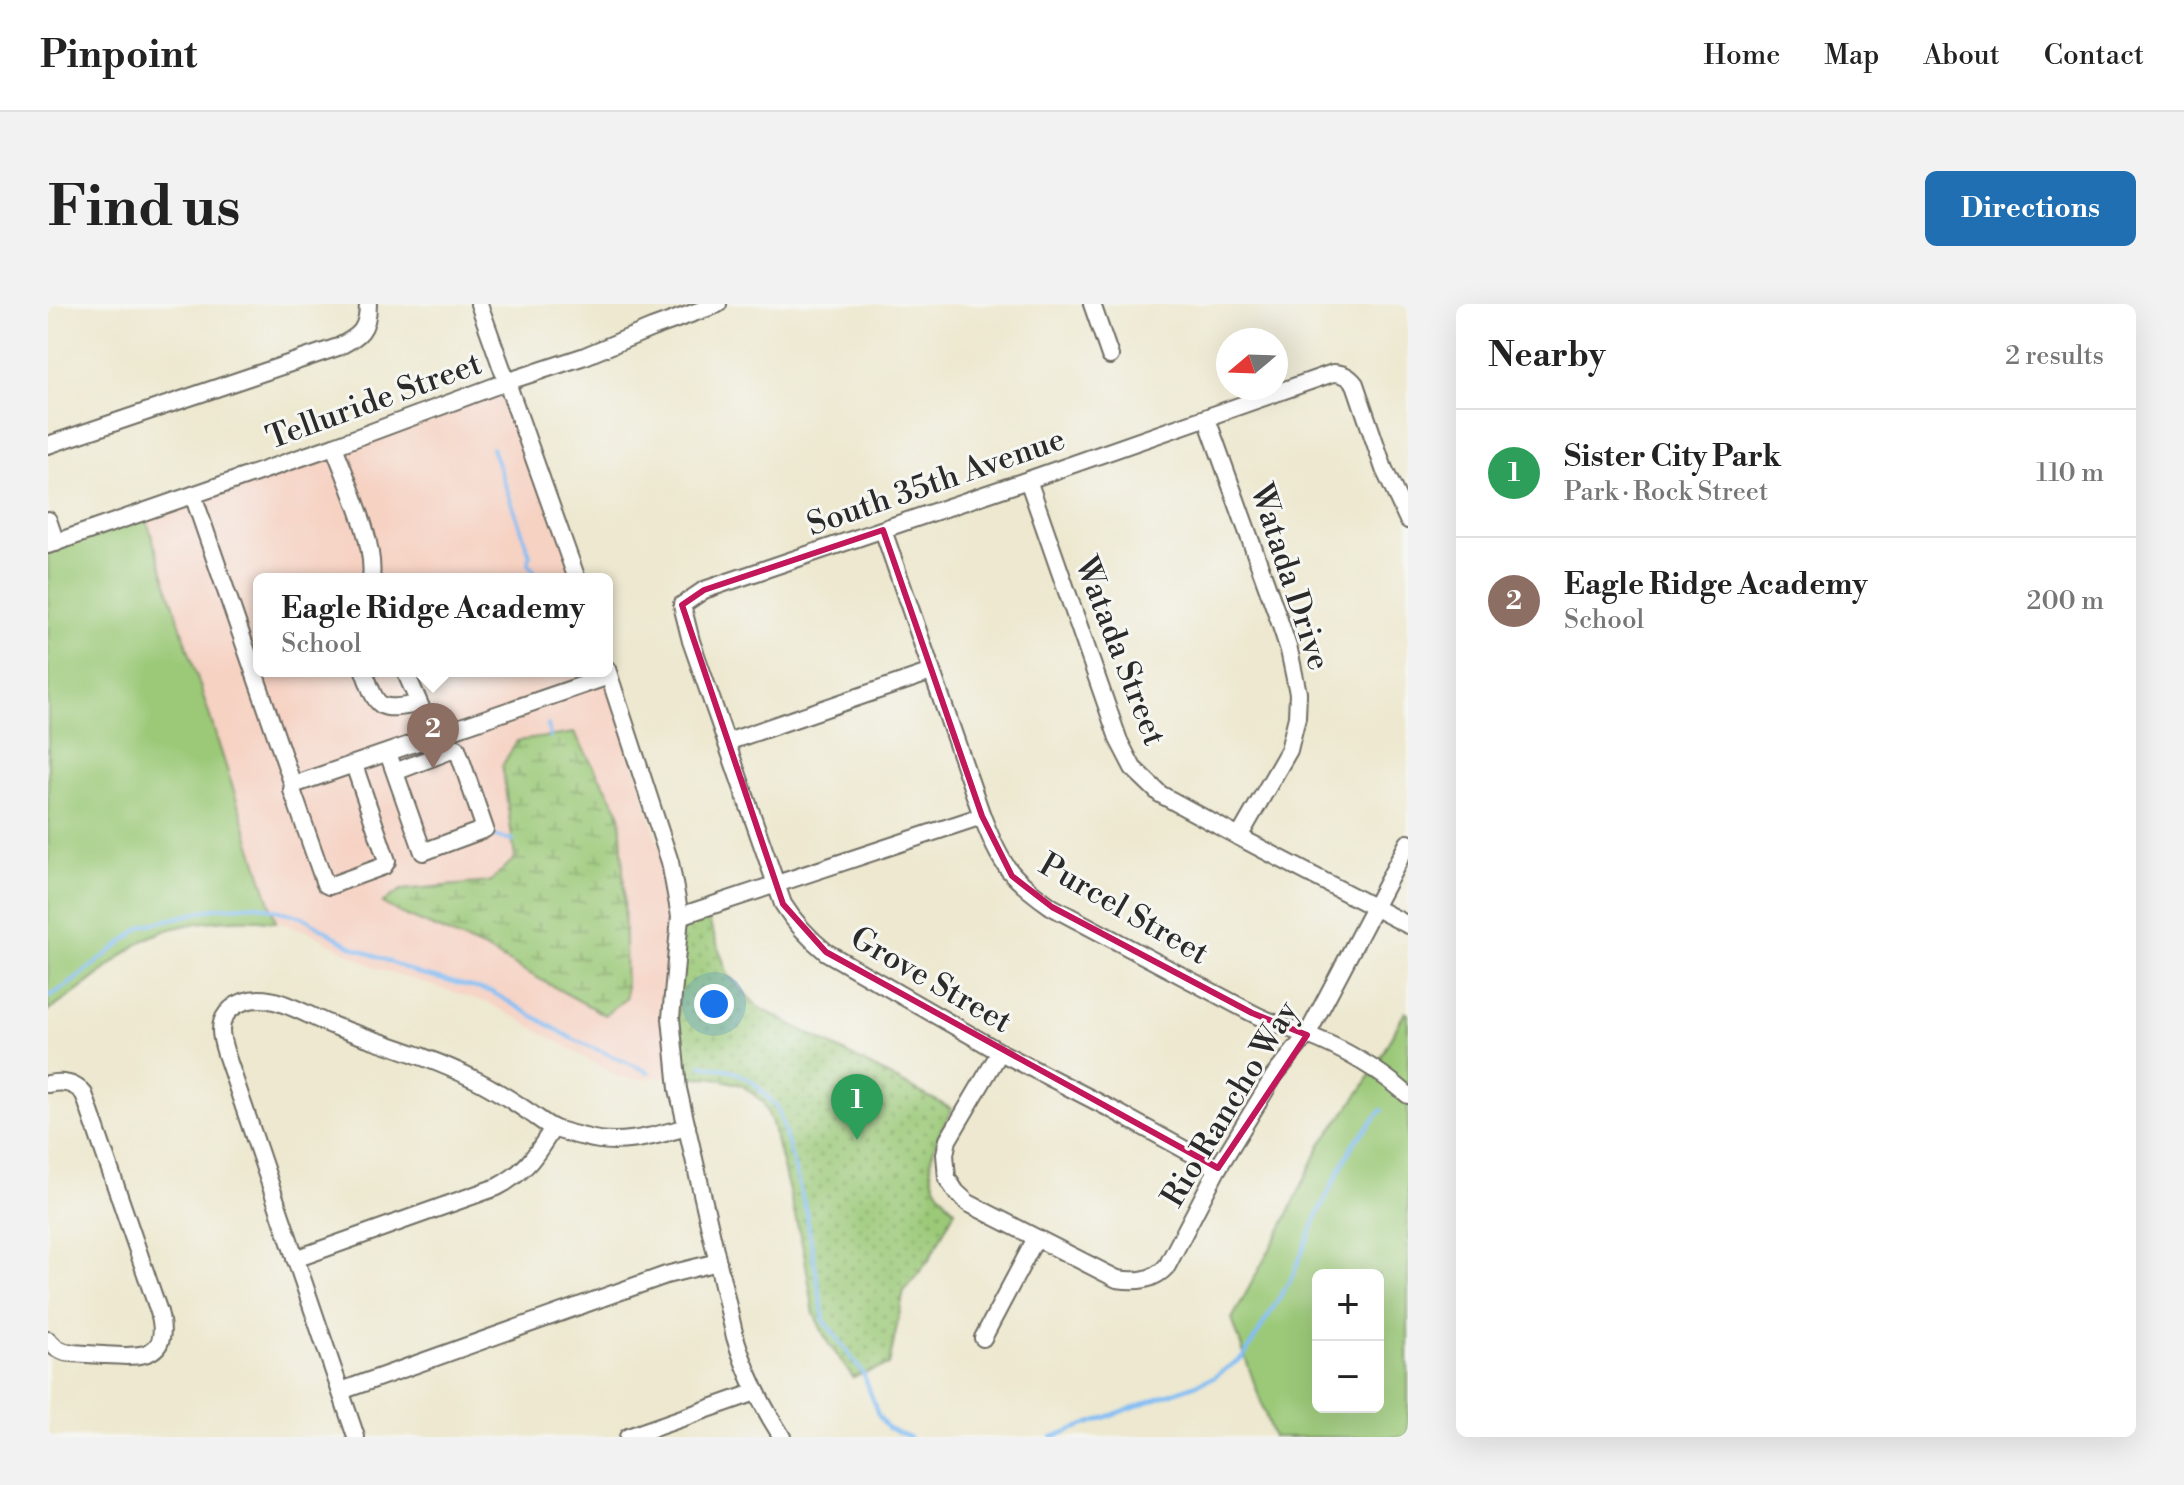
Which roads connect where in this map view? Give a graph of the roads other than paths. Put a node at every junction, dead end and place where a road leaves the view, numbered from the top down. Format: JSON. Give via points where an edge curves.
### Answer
{"nodes":[{"id":1,"x":368,"y":304,"type":"edge"},
{"id":2,"x":479,"y":304,"type":"edge"},
{"id":3,"x":718,"y":304,"type":"edge"},
{"id":4,"x":1092,"y":304,"type":"edge"},
{"id":5,"x":687,"y":309,"type":"edge"},
{"id":6,"x":1110,"y":356,"type":"dead end"},
{"id":7,"x":506,"y":382,"type":"junction"},
{"id":8,"x":1207,"y":419,"type":"junction"},
{"id":9,"x":48,"y":445,"type":"edge"},
{"id":10,"x":334,"y":446,"type":"junction"},
{"id":11,"x":1028,"y":480,"type":"junction"},
{"id":12,"x":193,"y":495,"type":"junction"},
{"id":13,"x":48,"y":520,"type":"edge"},
{"id":14,"x":1408,"y":520,"type":"edge"},
{"id":15,"x":883,"y":530,"type":"junction"},
{"id":16,"x":52,"y":544,"type":"edge"},
{"id":17,"x":371,"y":573,"type":"edge"},
{"id":18,"x":575,"y":573,"type":"edge"},
{"id":19,"x":253,"y":669,"type":"edge"},
{"id":20,"x":931,"y":672,"type":"junction"},
{"id":21,"x":256,"y":677,"type":"edge"},
{"id":22,"x":366,"y":677,"type":"edge"},
{"id":23,"x":408,"y":677,"type":"edge"},
{"id":24,"x":595,"y":677,"type":"edge"},
{"id":25,"x":610,"y":677,"type":"edge"},
{"id":26,"x":419,"y":704,"type":"junction"},
{"id":27,"x":434,"y":737,"type":"junction"},
{"id":28,"x":727,"y":742,"type":"junction"},
{"id":29,"x":388,"y":753,"type":"junction"},
{"id":30,"x":354,"y":765,"type":"junction"},
{"id":31,"x":395,"y":772,"type":"junction"},
{"id":32,"x":293,"y":785,"type":"junction"},
{"id":33,"x":982,"y":816,"type":"junction"},
{"id":34,"x":1239,"y":837,"type":"junction"},
{"id":35,"x":1408,"y":843,"type":"edge"},
{"id":36,"x":776,"y":885,"type":"junction"},
{"id":37,"x":1373,"y":907,"type":"junction"},
{"id":38,"x":680,"y":916,"type":"junction"},
{"id":39,"x":1408,"y":925,"type":"edge"},
{"id":40,"x":1307,"y":1035,"type":"junction"},
{"id":41,"x":1000,"y":1052,"type":"junction"},
{"id":42,"x":48,"y":1084,"type":"edge"},
{"id":43,"x":1408,"y":1095,"type":"edge"},
{"id":44,"x":687,"y":1127,"type":"junction"},
{"id":45,"x":553,"y":1128,"type":"junction"},
{"id":46,"x":1218,"y":1168,"type":"junction"},
{"id":47,"x":1036,"y":1238,"type":"junction"},
{"id":48,"x":295,"y":1259,"type":"junction"},
{"id":49,"x":718,"y":1262,"type":"junction"},
{"id":50,"x":983,"y":1338,"type":"dead end"},
{"id":51,"x":48,"y":1340,"type":"edge"},
{"id":52,"x":341,"y":1391,"type":"junction"},
{"id":53,"x":756,"y":1392,"type":"junction"},
{"id":54,"x":356,"y":1437,"type":"edge"},
{"id":55,"x":628,"y":1437,"type":"edge"},
{"id":56,"x":782,"y":1437,"type":"edge"}],
"edges":[{"from":1,"to":9,"type":"street","via":[[363,329],[338,347]]},
{"from":2,"to":7,"type":"street"},
{"from":3,"to":5,"type":"street","name":"Telluride Street"},
{"from":4,"to":6,"type":"street"},
{"from":5,"to":7,"type":"street","name":"Telluride Street","via":[[585,356]]},
{"from":7,"to":10,"type":"street","name":"Telluride Street"},
{"from":7,"to":18,"type":"street"},
{"from":8,"to":11,"type":"street","name":"South 35th Avenue"},
{"from":8,"to":14,"type":"street","name":"South 35th Avenue","via":[[1327,374],[1347,376],[1355,384]]},
{"from":8,"to":34,"type":"street","name":"Watada Drive","via":[[1293,662],[1298,693],[1289,750]]},
{"from":10,"to":12,"type":"street","name":"Telluride Street"},
{"from":10,"to":17,"type":"street","via":[[364,529]]},
{"from":11,"to":15,"type":"street","name":"South 35th Avenue"},
{"from":11,"to":34,"type":"street","name":"Watada Street","via":[[1133,768],[1160,794]]},
{"from":12,"to":16,"type":"street","name":"Telluride Street"},
{"from":12,"to":19,"type":"street"},
{"from":13,"to":16,"type":"street"},
{"from":15,"to":20,"type":"street","name":"Purcel Street"},
{"from":15,"to":28,"type":"street","name":"South 35th Avenue","via":[[704,590],[682,605]]},
{"from":20,"to":28,"type":"street"},
{"from":20,"to":33,"type":"street","name":"Purcel Street"},
{"from":21,"to":32,"type":"street"},
{"from":22,"to":26,"type":"street","via":[[380,706]]},
{"from":23,"to":26,"type":"street"},
{"from":24,"to":27,"type":"street"},
{"from":25,"to":38,"type":"street","via":[[670,862]]},
{"from":26,"to":27,"type":"street"},
{"from":27,"to":29,"type":"street"},
{"from":28,"to":36,"type":"street","name":"Grove Street"},
{"from":29,"to":30,"type":"street"},
{"from":29,"to":31,"type":"street"},
{"from":30,"to":32,"type":"street"},
{"from":30,"to":32,"type":"street","via":[[387,861],[329,886]]},
{"from":31,"to":31,"type":"street","via":[[423,852],[485,829],[457,748]]},
{"from":33,"to":36,"type":"street"},
{"from":33,"to":40,"type":"street","name":"Purcel Street","via":[[1012,876],[1052,907],[1252,1013]]},
{"from":34,"to":37,"type":"street","name":"Watada Street"},
{"from":35,"to":37,"type":"street","name":"Rio Rancho Way"},
{"from":36,"to":38,"type":"street"},
{"from":36,"to":41,"type":"street","name":"Grove Street","via":[[795,922],[826,952]]},
{"from":37,"to":39,"type":"street","name":"Watada Street"},
{"from":37,"to":40,"type":"street","name":"Rio Rancho Way"},
{"from":38,"to":44,"type":"street","via":[[671,1018]]},
{"from":40,"to":43,"type":"street","name":"Purcel Street","via":[[1381,1073]]},
{"from":40,"to":46,"type":"street","name":"Rio Rancho Way","via":[[1274,1076]]},
{"from":41,"to":46,"type":"street","name":"Grove Street"},
{"from":41,"to":47,"type":"street","name":"Rio Rancho Way","via":[[948,1140],[947,1178],[968,1203]]},
{"from":42,"to":51,"type":"street","via":[[73,1084],[84,1094],[163,1329],[157,1346],[136,1357],[65,1352]]},
{"from":44,"to":45,"type":"street","via":[[624,1141],[589,1139]]},
{"from":44,"to":49,"type":"street"},
{"from":45,"to":48,"type":"street","via":[[514,1179]]},
{"from":45,"to":48,"type":"street","via":[[471,1077],[286,1005],[252,1000],[236,1006],[225,1015],[221,1040]]},
{"from":46,"to":47,"type":"street","name":"Rio Rancho Way","via":[[1167,1266],[1153,1277],[1117,1279]]},
{"from":47,"to":50,"type":"street"},
{"from":48,"to":52,"type":"street"},
{"from":49,"to":52,"type":"street","via":[[666,1275]]},
{"from":49,"to":53,"type":"street","via":[[743,1365]]},
{"from":52,"to":54,"type":"street"},
{"from":53,"to":55,"type":"street"},
{"from":53,"to":56,"type":"street"}]}
